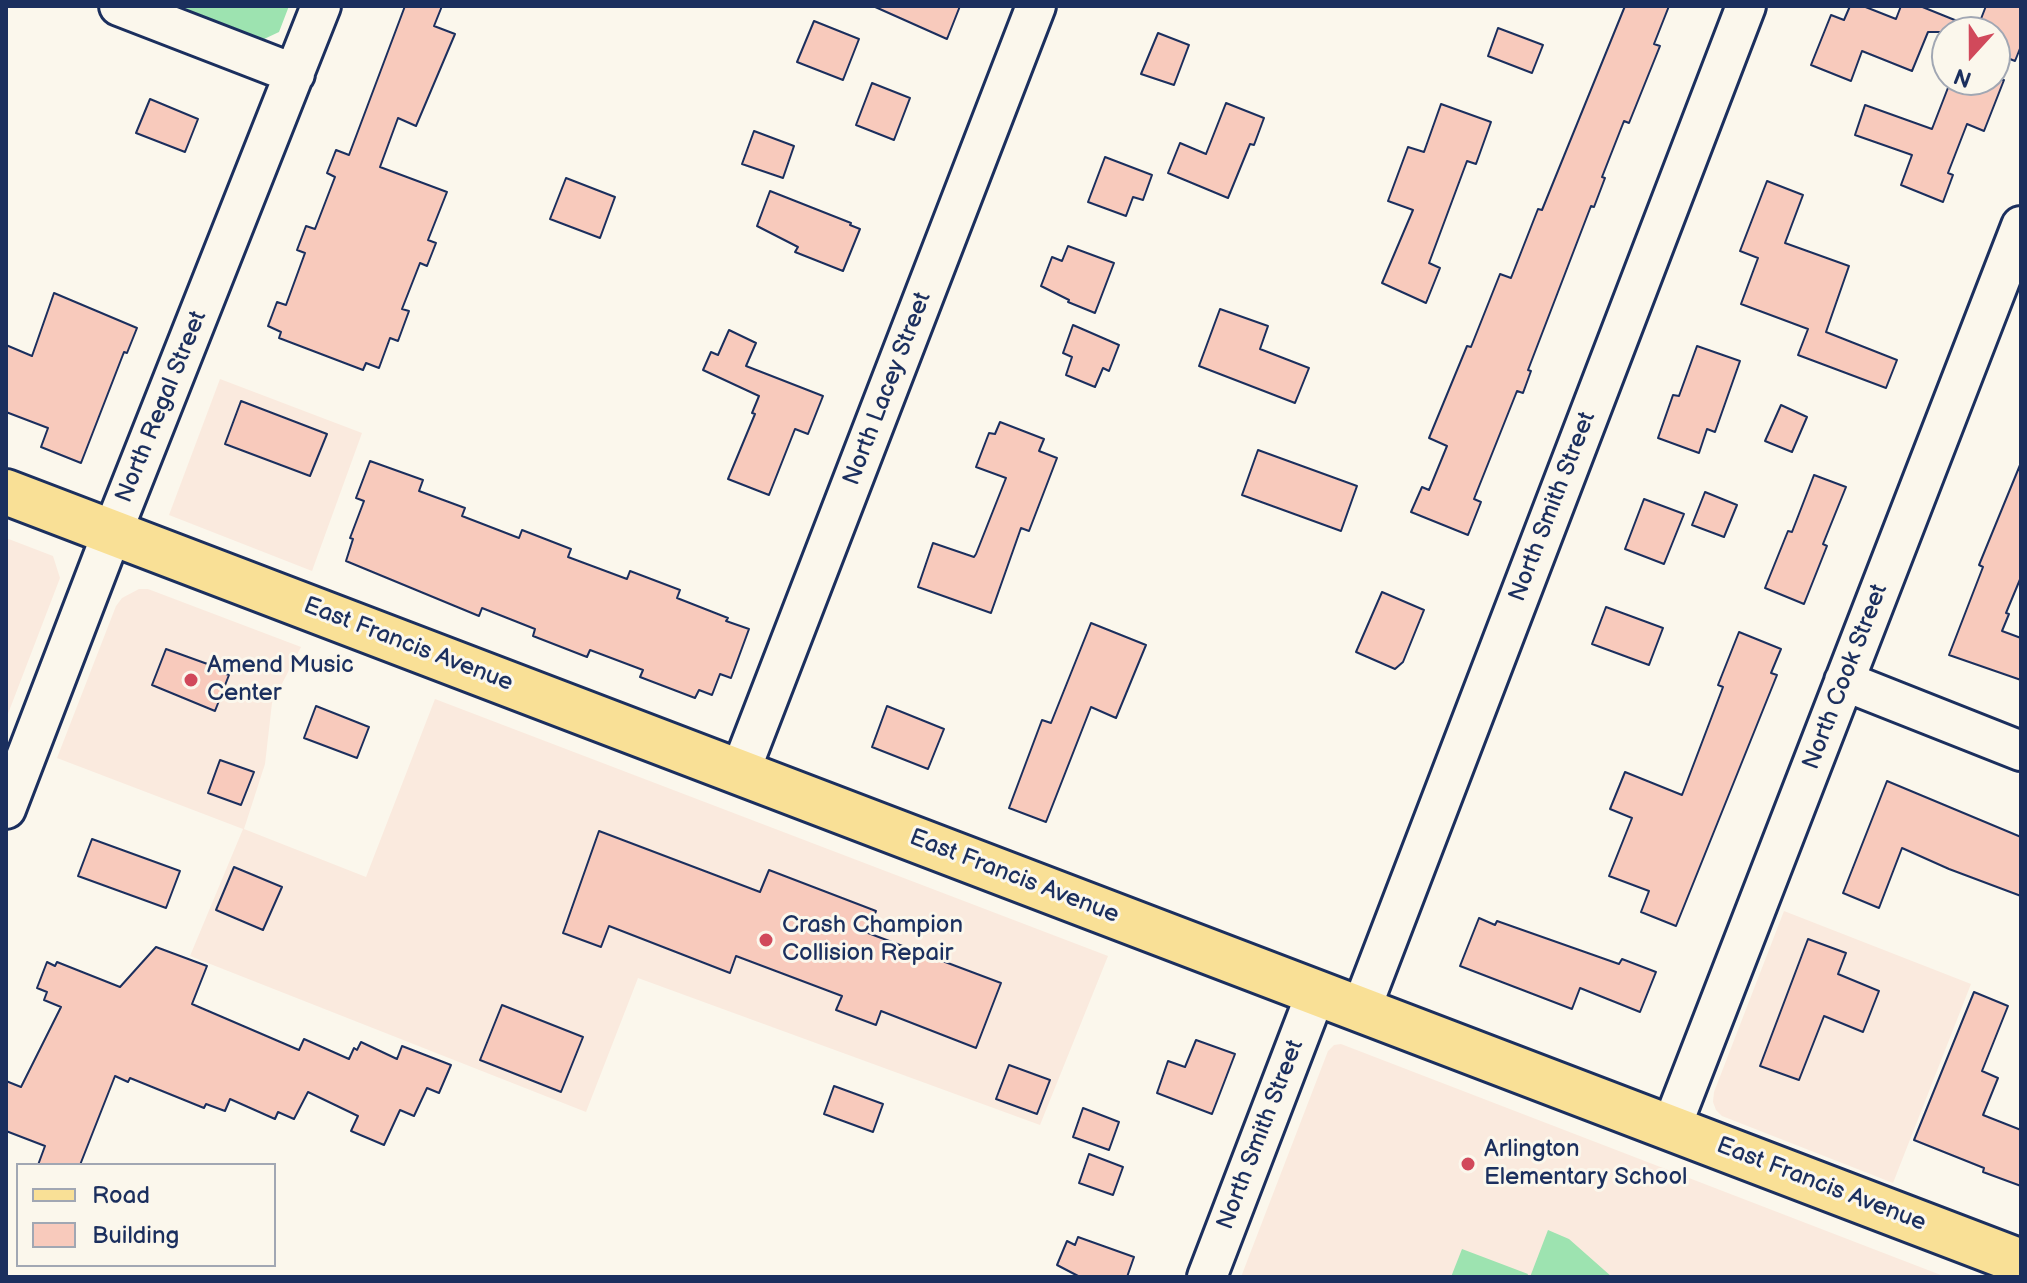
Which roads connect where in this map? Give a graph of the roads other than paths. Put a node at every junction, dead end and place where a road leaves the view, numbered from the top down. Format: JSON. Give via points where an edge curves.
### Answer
{"nodes":[{"id":1,"x":119,"y":6,"type":"edge"},
{"id":2,"x":321,"y":6,"type":"edge"},
{"id":3,"x":1036,"y":6,"type":"edge"},
{"id":4,"x":1746,"y":6,"type":"edge"},
{"id":5,"x":295,"y":74,"type":"junction"},
{"id":6,"x":2018,"y":241,"type":"edge"},
{"id":7,"x":6,"y":492,"type":"edge"},
{"id":8,"x":112,"y":533,"type":"junction"},
{"id":9,"x":1844,"y":681,"type":"junction"},
{"id":10,"x":2021,"y":751,"type":"edge"},
{"id":11,"x":740,"y":772,"type":"junction"},
{"id":12,"x":6,"y":809,"type":"edge"},
{"id":13,"x":1316,"y":993,"type":"junction"},
{"id":14,"x":1361,"y":1009,"type":"junction"},
{"id":15,"x":1671,"y":1128,"type":"junction"},
{"id":16,"x":2021,"y":1262,"type":"edge"},
{"id":17,"x":1207,"y":1277,"type":"edge"}],
"edges":[{"from":1,"to":5,"type":"street"},
{"from":2,"to":5,"type":"street","name":"North Regal Street"},
{"from":3,"to":11,"type":"street","name":"North Lacey Street"},
{"from":4,"to":14,"type":"street","name":"North Smith Street"},
{"from":5,"to":8,"type":"street","name":"North Regal Street"},
{"from":6,"to":9,"type":"street","name":"North Cook Street"},
{"from":7,"to":8,"type":"main road","name":"East Francis Avenue"},
{"from":8,"to":11,"type":"main road","name":"East Francis Avenue"},
{"from":8,"to":12,"type":"street","name":"North Regal Street"},
{"from":9,"to":10,"type":"street"},
{"from":9,"to":15,"type":"street","name":"North Cook Street"},
{"from":11,"to":13,"type":"main road","name":"East Francis Avenue"},
{"from":13,"to":14,"type":"main road","name":"East Francis Avenue"},
{"from":13,"to":17,"type":"street","name":"North Smith Street"},
{"from":14,"to":15,"type":"main road","name":"East Francis Avenue"},
{"from":15,"to":16,"type":"main road","name":"East Francis Avenue"}]}
